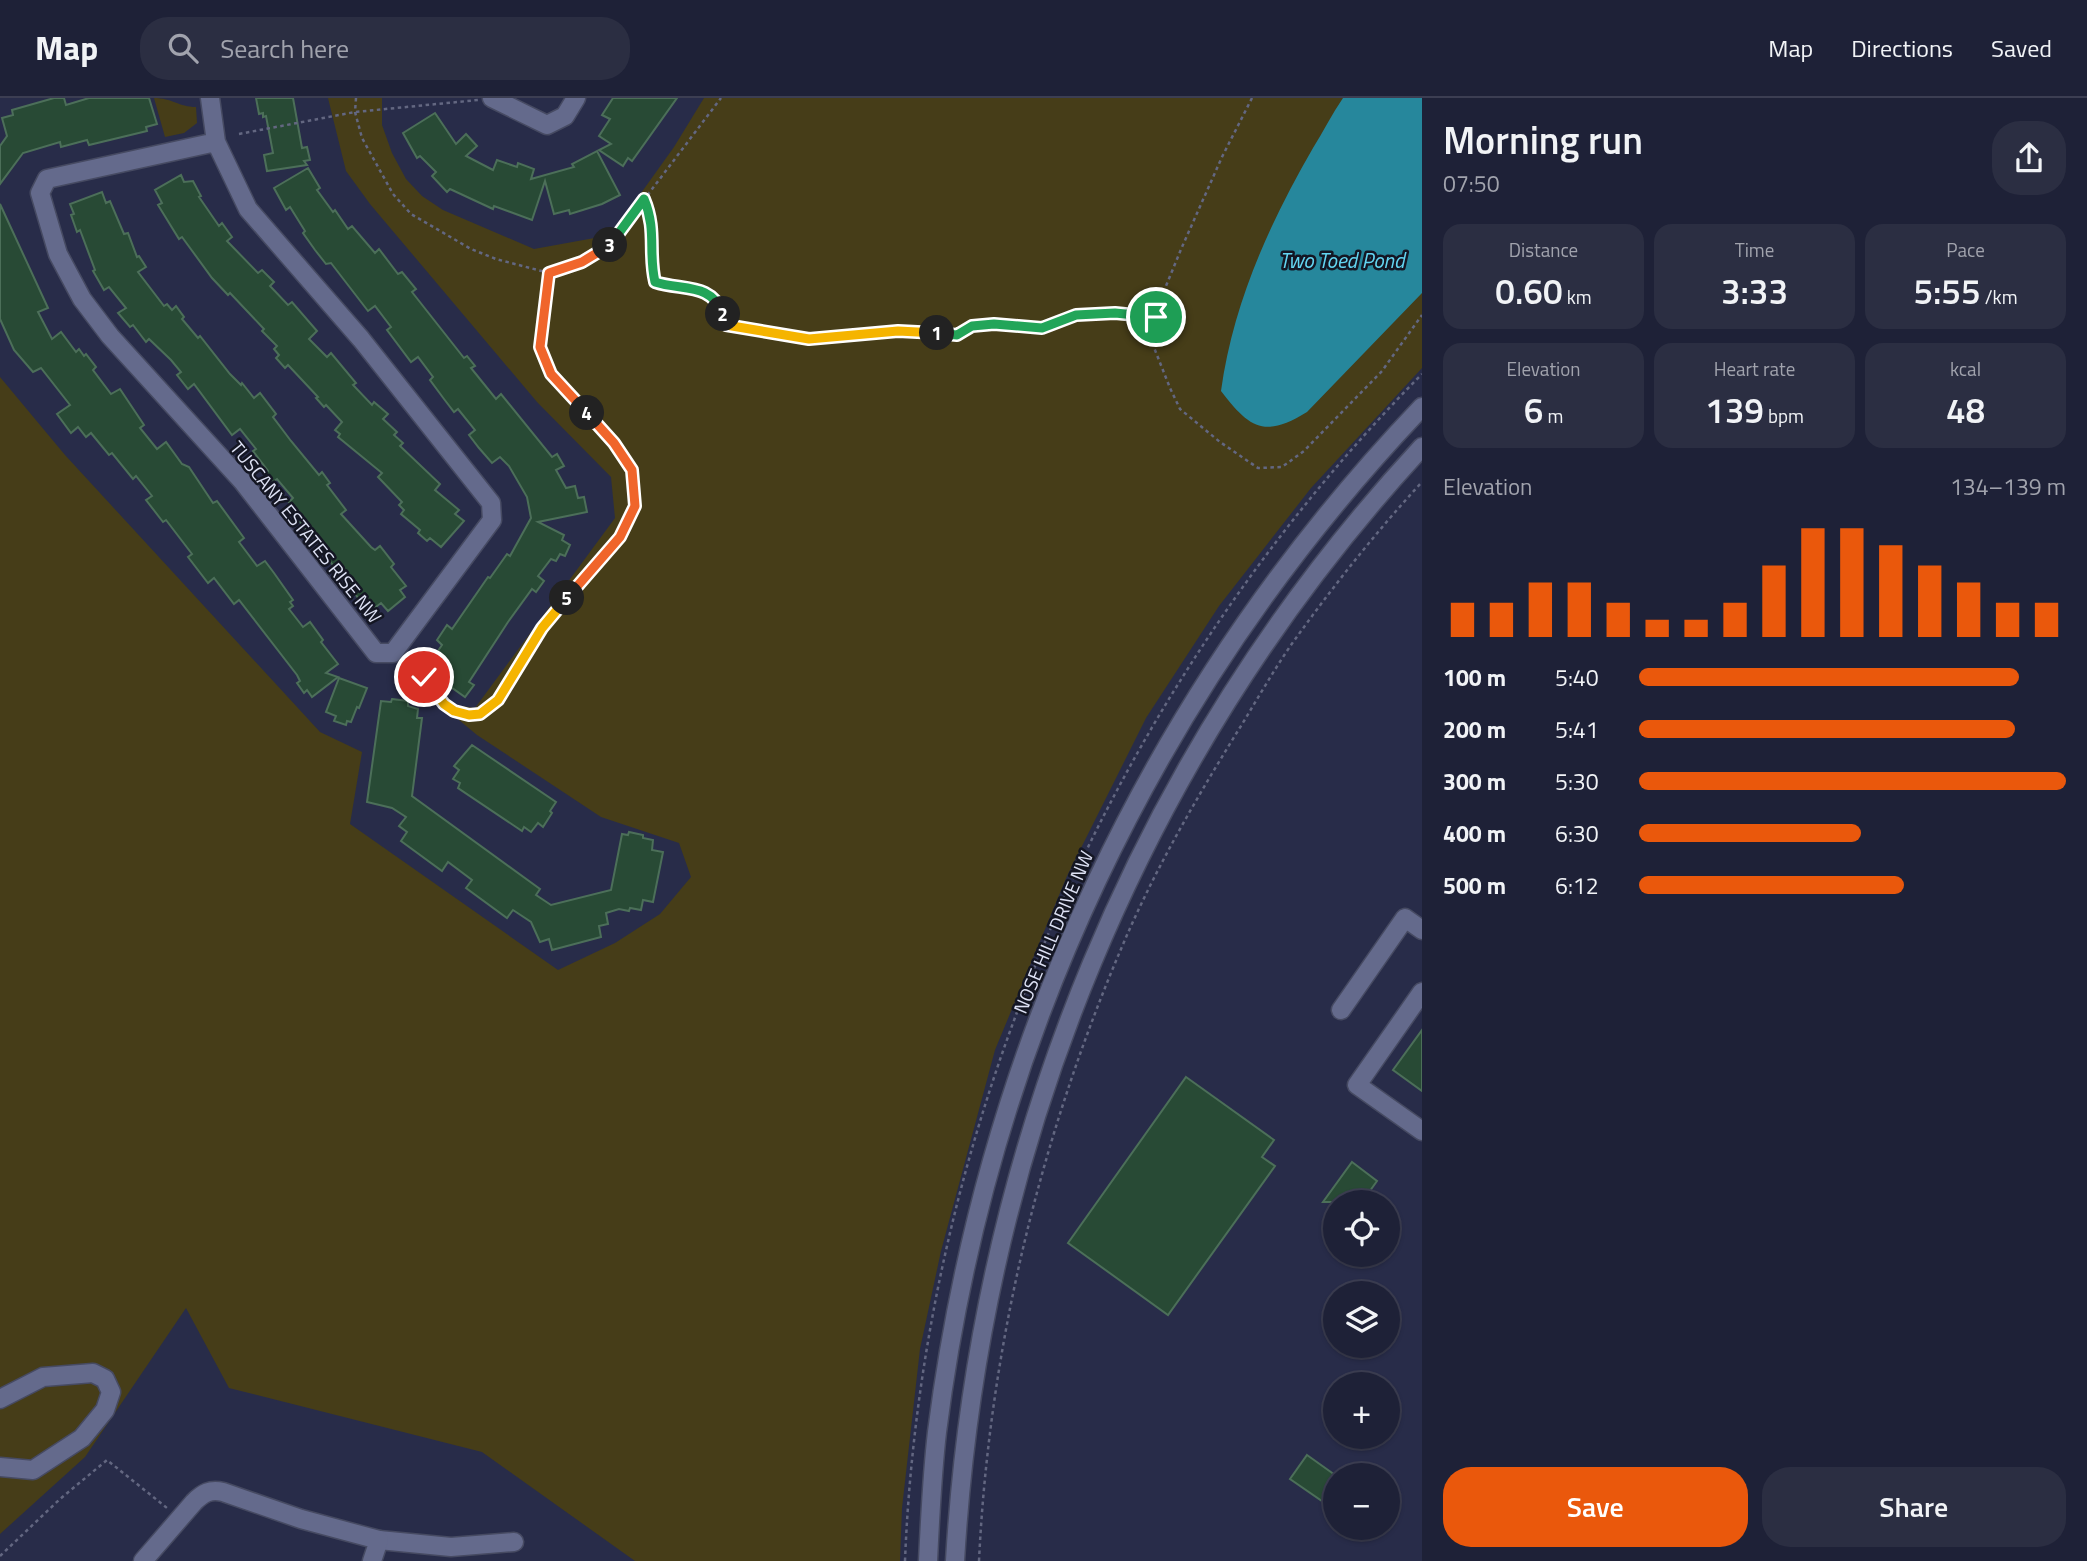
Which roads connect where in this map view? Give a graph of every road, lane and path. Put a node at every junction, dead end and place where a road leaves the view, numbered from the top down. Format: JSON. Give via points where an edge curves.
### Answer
{"nodes":[{"id":1,"x":209,"y":98,"type":"edge"},
{"id":2,"x":356,"y":98,"type":"edge"},
{"id":3,"x":490,"y":98,"type":"edge"},
{"id":4,"x":576,"y":98,"type":"edge"},
{"id":5,"x":721,"y":98,"type":"edge"},
{"id":6,"x":1252,"y":98,"type":"edge"},
{"id":7,"x":355,"y":112,"type":"junction"},
{"id":8,"x":239,"y":134,"type":"dead end"},
{"id":9,"x":216,"y":142,"type":"junction"},
{"id":10,"x":644,"y":199,"type":"junction"},
{"id":11,"x":549,"y":273,"type":"junction"},
{"id":12,"x":1422,"y":316,"type":"edge"},
{"id":13,"x":1156,"y":317,"type":"junction"},
{"id":14,"x":1422,"y":407,"type":"edge"},
{"id":15,"x":1422,"y":447,"type":"edge"},
{"id":16,"x":1422,"y":482,"type":"edge"},
{"id":17,"x":404,"y":668,"type":"dead end"},
{"id":18,"x":1422,"y":930,"type":"edge"},
{"id":19,"x":1422,"y":992,"type":"edge"},
{"id":20,"x":1340,"y":1010,"type":"dead end"},
{"id":21,"x":1422,"y":1131,"type":"edge"},
{"id":22,"x":0,"y":1399,"type":"edge"},
{"id":23,"x":0,"y":1468,"type":"edge"},
{"id":24,"x":180,"y":1518,"type":"junction"},
{"id":25,"x":379,"y":1540,"type":"junction"},
{"id":26,"x":514,"y":1542,"type":"dead end"},
{"id":27,"x":0,"y":1556,"type":"edge"},
{"id":28,"x":143,"y":1561,"type":"edge"},
{"id":29,"x":372,"y":1561,"type":"edge"},
{"id":30,"x":928,"y":1561,"type":"edge"},
{"id":31,"x":955,"y":1561,"type":"edge"},
{"id":32,"x":979,"y":1561,"type":"edge"}],
"edges":[{"from":1,"to":9,"type":"street","name":"TUSCANY ESTATES RISE NW"},
{"from":2,"to":7,"type":"path"},
{"from":3,"to":4,"type":"street","via":[[547,125],[565,116]]},
{"from":3,"to":7,"type":"path"},
{"from":5,"to":10,"type":"path"},
{"from":6,"to":13,"type":"path","via":[[1182,247]]},
{"from":7,"to":8,"type":"path"},
{"from":7,"to":11,"type":"path","via":[[377,169],[411,214],[471,249]]},
{"from":9,"to":9,"type":"street","name":"TUSCANY ESTATES RISE NW","via":[[248,209],[361,339],[491,503],[492,520],[393,653],[376,653],[243,482],[110,336],[82,299],[58,254],[40,193],[47,179]]},
{"from":10,"to":11,"type":"path","via":[[609,246],[582,262]]},
{"from":10,"to":13,"type":"path","via":[[651,215],[650,263],[655,282],[699,289],[718,303],[726,325],[809,339],[898,331],[957,335],[972,326],[994,324],[1042,328],[1076,315]]},
{"from":11,"to":17,"type":"path","via":[[540,347],[551,374],[614,443],[632,470],[635,506],[620,537],[542,628],[489,709],[469,715],[454,711],[411,663]]},
{"from":12,"to":13,"type":"path","via":[[1382,371],[1304,452],[1282,467],[1258,468],[1181,409],[1153,345]]},
{"from":14,"to":30,"type":"street","name":"NOSE HILL DRIVE NW","via":[[1295,553],[1203,687],[1129,814],[1060,961],[1013,1090],[973,1234],[937,1434]]},
{"from":15,"to":31,"type":"street","via":[[1346,536],[1243,677],[1164,809],[1094,957],[1033,1121],[992,1278],[960,1481]]},
{"from":16,"to":32,"type":"path","via":[[1291,646],[1193,803],[1125,939],[1058,1119],[1014,1289],[993,1405]]},
{"from":18,"to":20,"type":"street","via":[[1405,918]]},
{"from":19,"to":21,"type":"street","via":[[1357,1085]]},
{"from":22,"to":23,"type":"street","via":[[43,1377],[93,1373],[105,1378],[111,1392],[105,1410],[82,1438],[33,1470]]},
{"from":24,"to":25,"type":"street","via":[[202,1494],[218,1491]]},
{"from":24,"to":27,"type":"path","via":[[107,1460]]},
{"from":24,"to":28,"type":"street"},
{"from":25,"to":26,"type":"street","via":[[451,1547]]},
{"from":25,"to":29,"type":"street"}]}
